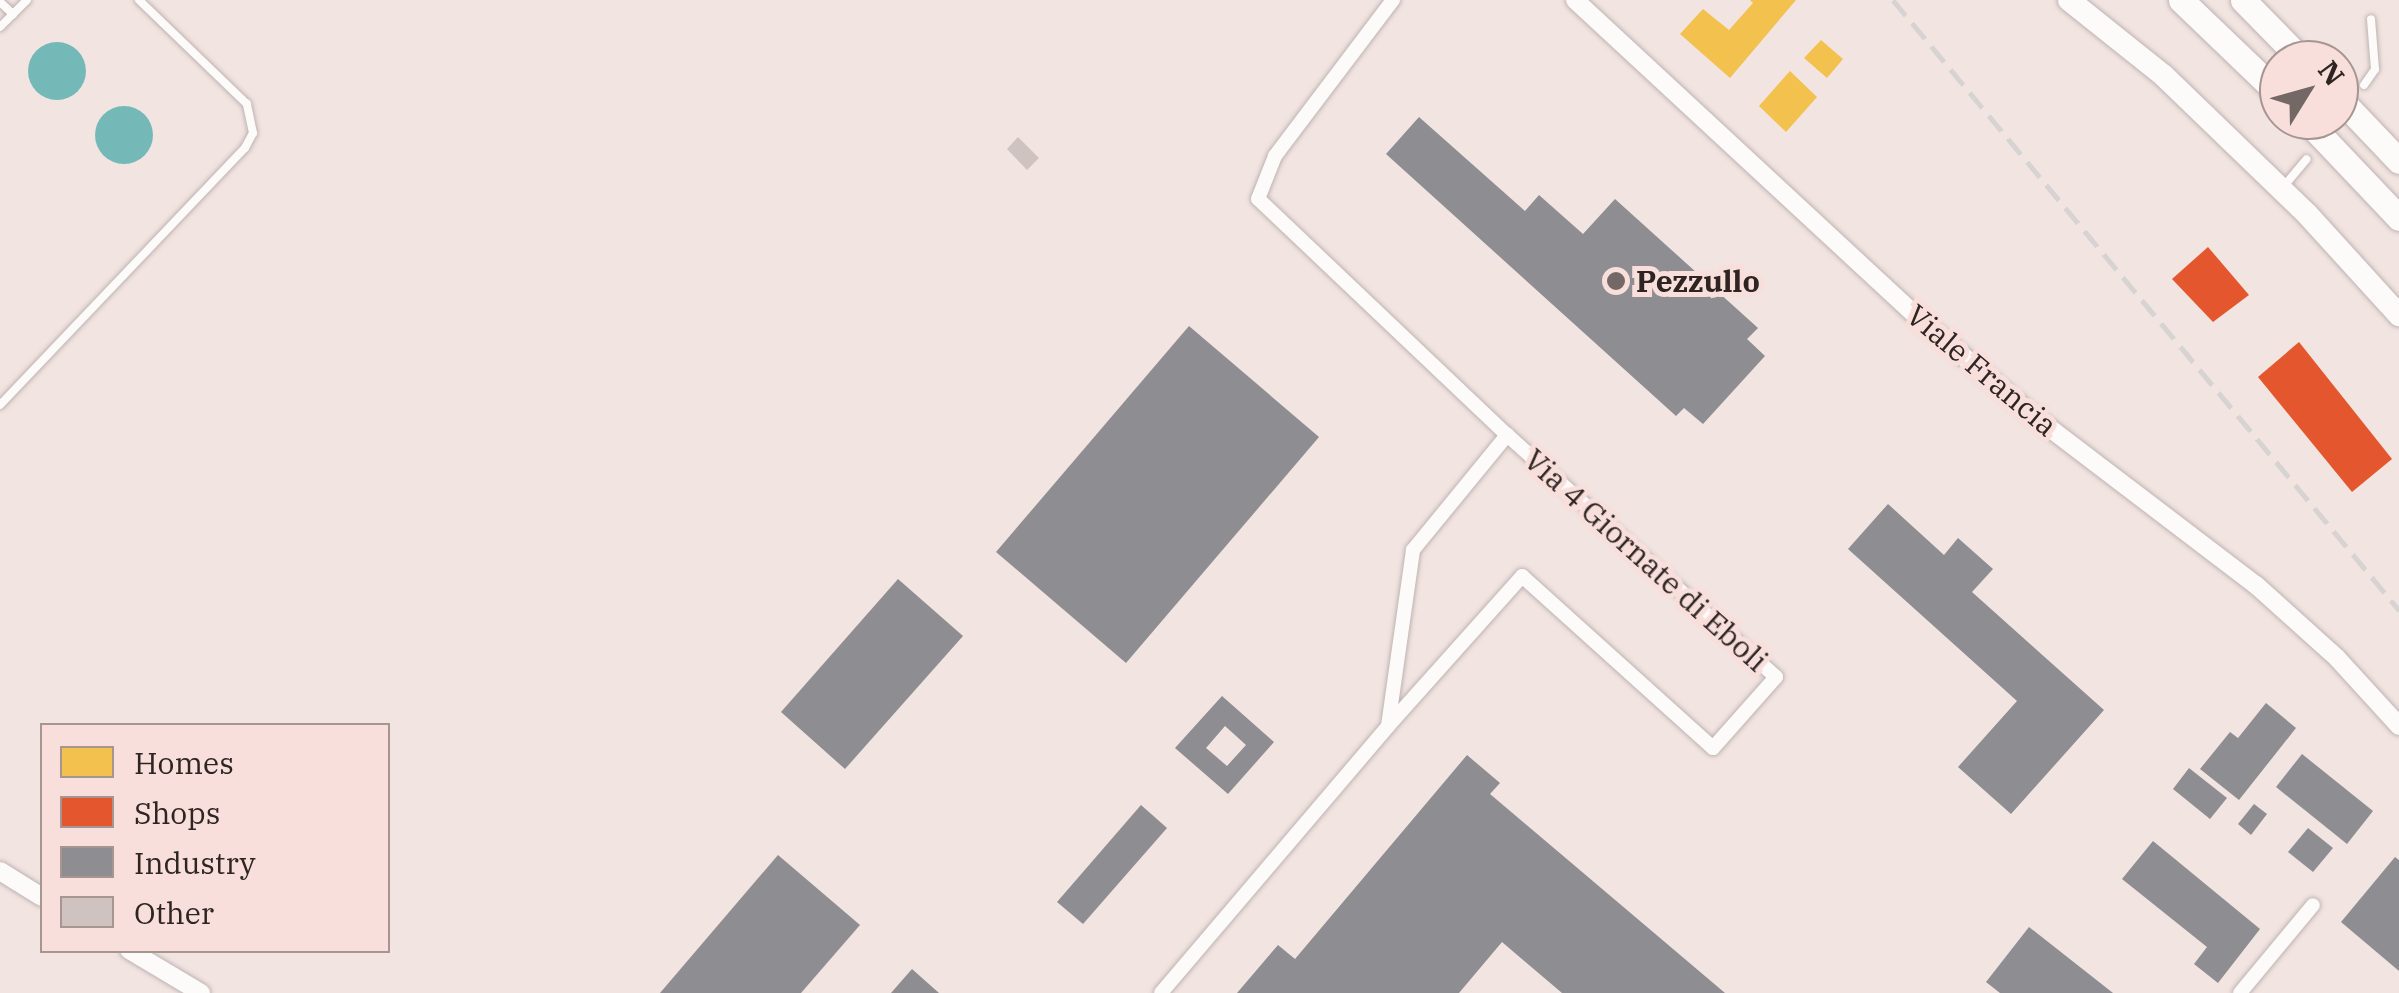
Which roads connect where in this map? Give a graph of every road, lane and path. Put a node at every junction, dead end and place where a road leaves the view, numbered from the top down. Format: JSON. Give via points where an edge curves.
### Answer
{"nodes":[{"id":1,"x":26,"y":0,"type":"edge"},
{"id":2,"x":138,"y":0,"type":"edge"},
{"id":3,"x":1393,"y":0,"type":"edge"},
{"id":4,"x":1575,"y":0,"type":"edge"},
{"id":5,"x":2069,"y":0,"type":"edge"},
{"id":6,"x":2182,"y":0,"type":"edge"},
{"id":7,"x":2243,"y":0,"type":"edge"},
{"id":8,"x":0,"y":2,"type":"edge"},
{"id":9,"x":13,"y":14,"type":"junction"},
{"id":10,"x":2371,"y":19,"type":"dead end"},
{"id":11,"x":0,"y":27,"type":"edge"},
{"id":12,"x":2282,"y":40,"type":"edge"},
{"id":13,"x":2259,"y":75,"type":"edge"},
{"id":14,"x":2364,"y":85,"type":"dead end"},
{"id":15,"x":2359,"y":119,"type":"edge"},
{"id":16,"x":2325,"y":140,"type":"edge"},
{"id":17,"x":2308,"y":159,"type":"dead end"},
{"id":18,"x":2399,"y":160,"type":"edge"},
{"id":19,"x":2282,"y":189,"type":"junction"},
{"id":20,"x":2399,"y":218,"type":"edge"},
{"id":21,"x":2399,"y":315,"type":"edge"},
{"id":22,"x":0,"y":405,"type":"edge"},
{"id":23,"x":1507,"y":435,"type":"junction"},
{"id":24,"x":1388,"y":726,"type":"junction"},
{"id":25,"x":2399,"y":726,"type":"edge"},
{"id":26,"x":0,"y":872,"type":"edge"},
{"id":27,"x":40,"y":897,"type":"edge"},
{"id":28,"x":2312,"y":905,"type":"dead end"},
{"id":29,"x":134,"y":953,"type":"edge"},
{"id":30,"x":201,"y":993,"type":"edge"},
{"id":31,"x":1161,"y":993,"type":"edge"},
{"id":32,"x":2240,"y":993,"type":"edge"}],
"edges":[{"from":1,"to":9,"type":"lane"},
{"from":2,"to":22,"type":"lane","via":[[246,104],[253,133]]},
{"from":3,"to":23,"type":"street","name":"Via 4 Giornate di Eboli","via":[[1274,156],[1258,200]]},
{"from":4,"to":25,"type":"street","name":"Viale Francia","via":[[1917,317],[2030,413],[2256,585]]},
{"from":5,"to":19,"type":"main road","via":[[2163,75]]},
{"from":6,"to":13,"type":"highway"},
{"from":7,"to":12,"type":"highway"},
{"from":8,"to":9,"type":"lane"},
{"from":9,"to":11,"type":"lane"},
{"from":10,"to":14,"type":"lane","via":[[2375,69]]},
{"from":15,"to":18,"type":"highway"},
{"from":16,"to":20,"type":"highway"},
{"from":17,"to":19,"type":"lane"},
{"from":19,"to":21,"type":"main road"},
{"from":23,"to":24,"type":"street","name":"Via 4 Giornate di Eboli","via":[[1413,550]]},
{"from":23,"to":24,"type":"street","name":"Via 4 Giornate di Eboli","via":[[1776,677],[1713,748],[1522,576]]},
{"from":24,"to":31,"type":"street","name":"Via 4 Giornate di Eboli"},
{"from":26,"to":27,"type":"street"},
{"from":28,"to":32,"type":"street"},
{"from":29,"to":30,"type":"street"}]}
